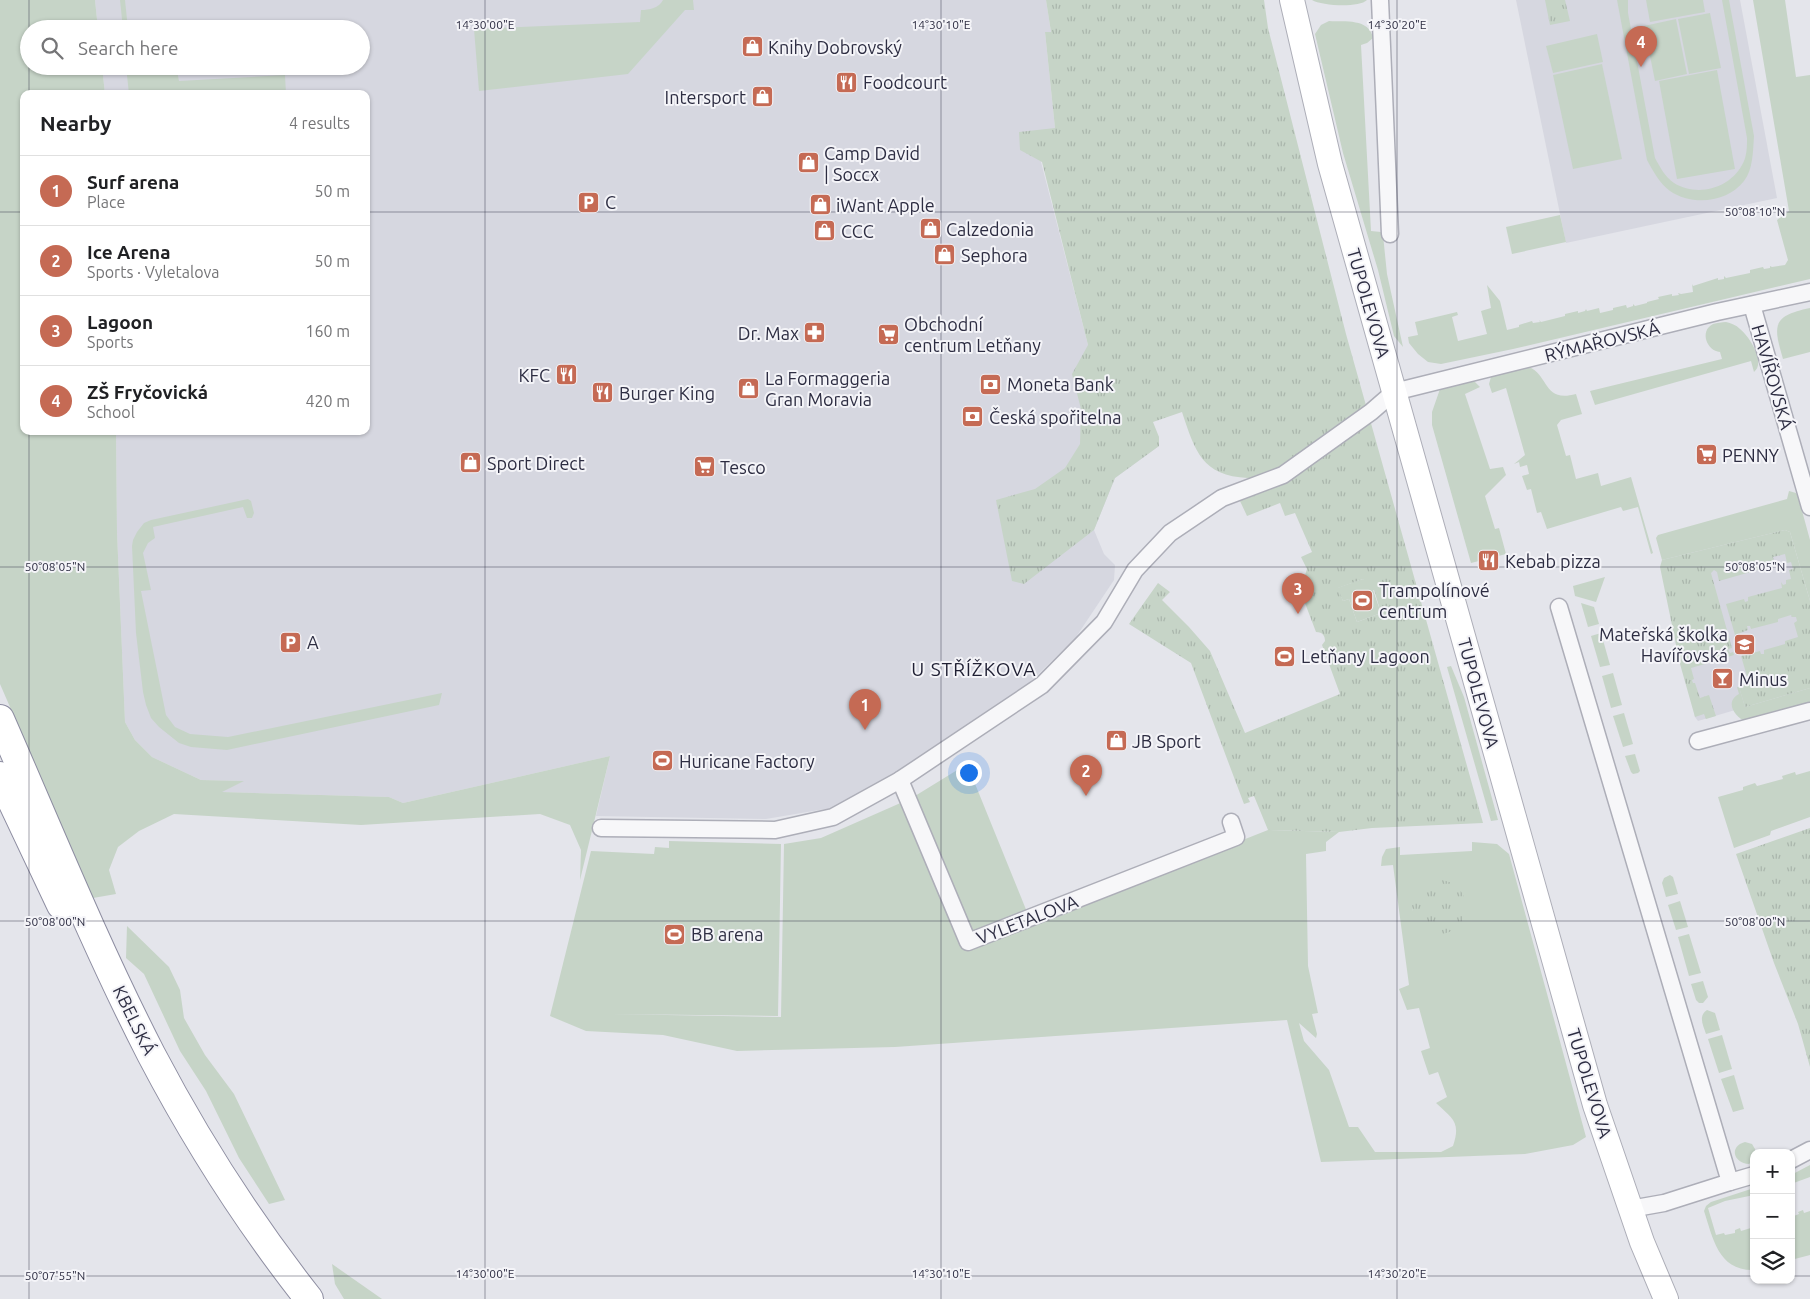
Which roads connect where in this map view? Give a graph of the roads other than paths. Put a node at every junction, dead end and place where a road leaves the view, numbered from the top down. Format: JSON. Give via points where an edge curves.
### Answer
{"nodes":[{"id":1,"x":1292,"y":0,"type":"edge"},
{"id":2,"x":1380,"y":7,"type":"edge"},
{"id":3,"x":1390,"y":234,"type":"dead end"},
{"id":4,"x":1810,"y":292,"type":"edge"},
{"id":5,"x":1752,"y":305,"type":"junction"},
{"id":6,"x":1394,"y":392,"type":"junction"},
{"id":7,"x":1810,"y":507,"type":"edge"},
{"id":8,"x":1559,"y":607,"type":"dead end"},
{"id":9,"x":1810,"y":712,"type":"edge"},
{"id":10,"x":0,"y":719,"type":"edge"},
{"id":11,"x":1698,"y":741,"type":"dead end"},
{"id":12,"x":0,"y":776,"type":"edge"},
{"id":13,"x":900,"y":780,"type":"junction"},
{"id":14,"x":1231,"y":822,"type":"dead end"},
{"id":15,"x":601,"y":828,"type":"dead end"},
{"id":16,"x":1810,"y":1150,"type":"edge"},
{"id":17,"x":1795,"y":1158,"type":"edge"},
{"id":18,"x":1750,"y":1176,"type":"edge"},
{"id":19,"x":1730,"y":1182,"type":"junction"},
{"id":20,"x":1630,"y":1209,"type":"junction"},
{"id":21,"x":287,"y":1299,"type":"edge"},
{"id":22,"x":310,"y":1299,"type":"edge"},
{"id":23,"x":1666,"y":1299,"type":"edge"}],
"edges":[{"from":1,"to":6,"type":"main road","name":"TUPOLEVOVA","via":[[1330,164]]},
{"from":2,"to":3,"type":"street"},
{"from":4,"to":5,"type":"street","name":"RÝMAŘOVSKÁ"},
{"from":5,"to":6,"type":"street","name":"RÝMAŘOVSKÁ"},
{"from":5,"to":7,"type":"street","name":"HAVÍŘOVSKÁ"},
{"from":6,"to":13,"type":"street","via":[[1283,475],[1222,498],[1170,533],[1135,570],[1104,622],[1042,685]]},
{"from":6,"to":20,"type":"main road","name":"TUPOLEVOVA","via":[[1595,1105]]},
{"from":8,"to":19,"type":"street"},
{"from":9,"to":11,"type":"street"},
{"from":10,"to":22,"type":"highway","name":"KBELSKÁ","via":[[91,928],[174,1096],[248,1215]]},
{"from":12,"to":21,"type":"highway","name":"KBELSKÁ","via":[[138,1070],[229,1220]]},
{"from":13,"to":14,"type":"street","name":"VYLETALOVA","via":[[968,942],[1236,837]]},
{"from":13,"to":15,"type":"street","via":[[833,817],[775,830]]},
{"from":16,"to":17,"type":"street"},
{"from":18,"to":19,"type":"street"},
{"from":19,"to":20,"type":"street","via":[[1664,1203]]},
{"from":20,"to":23,"type":"main road","name":"TUPOLEVOVA"}]}
